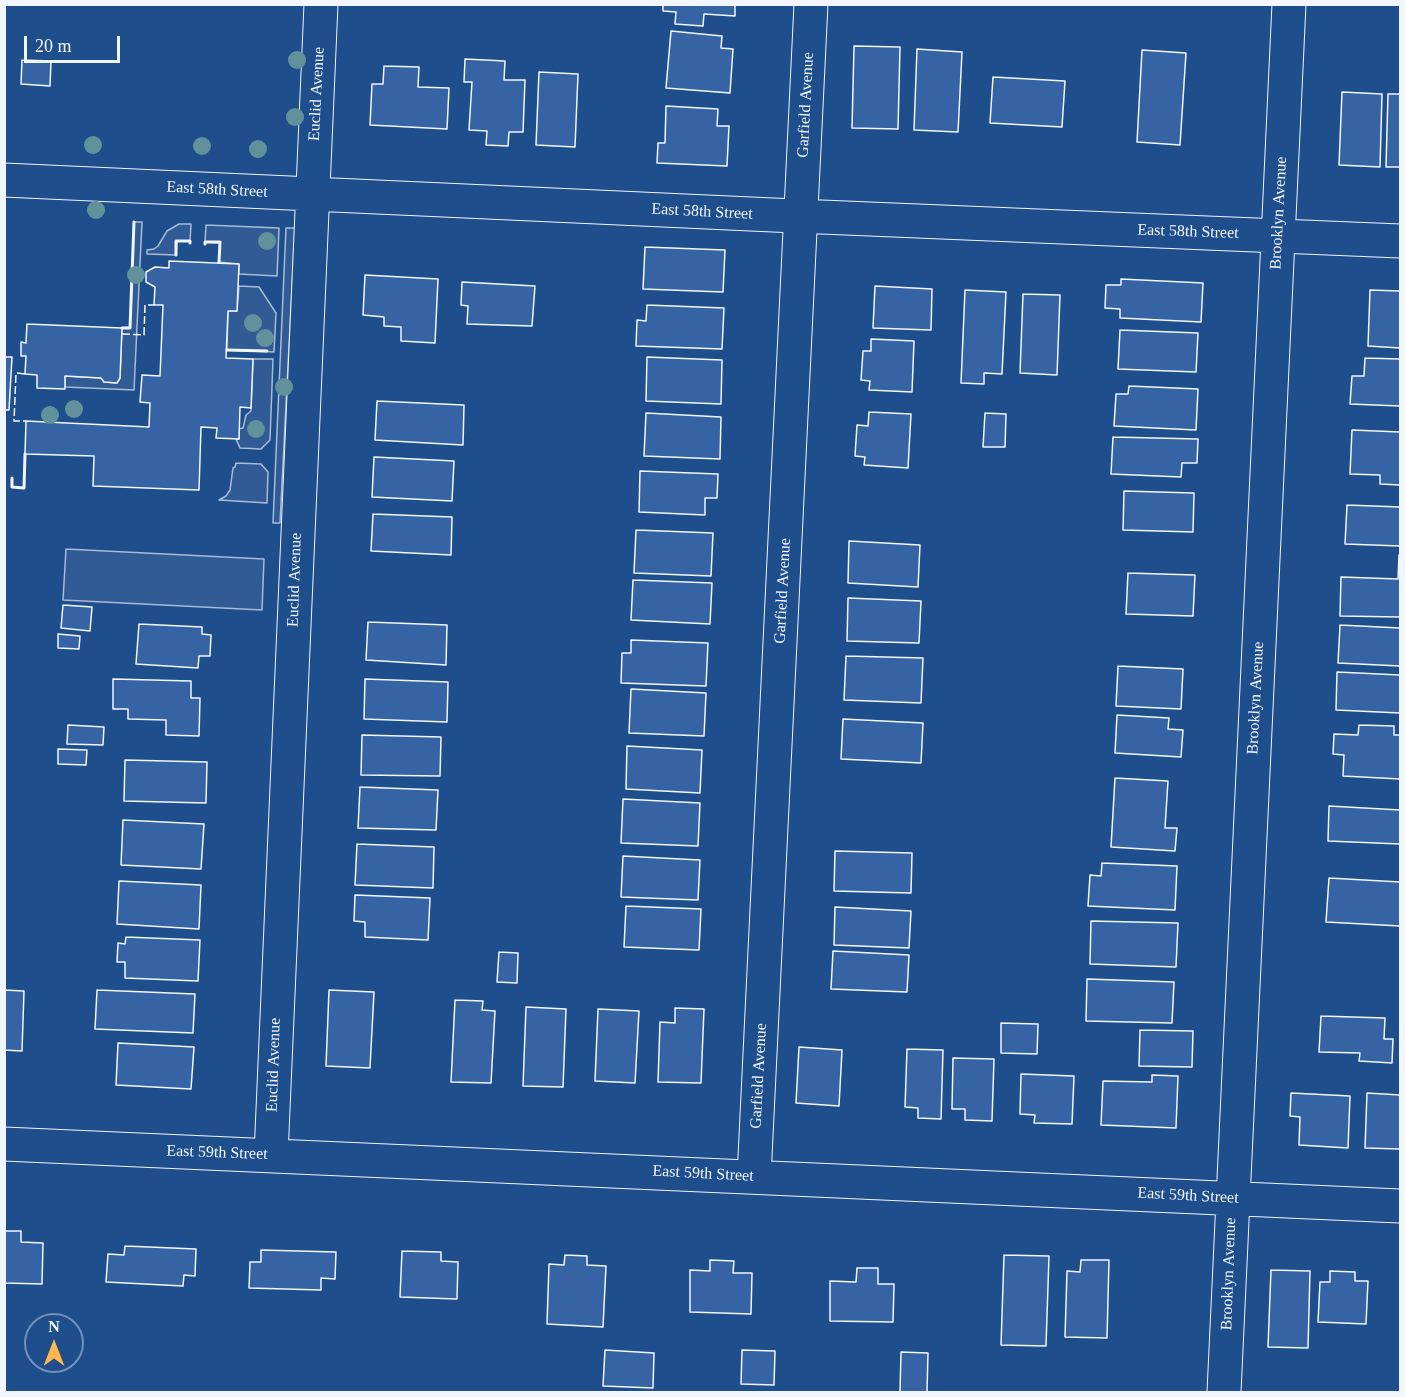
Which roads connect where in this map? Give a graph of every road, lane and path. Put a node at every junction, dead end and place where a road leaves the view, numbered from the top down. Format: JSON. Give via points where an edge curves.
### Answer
{"nodes":[{"id":1,"x":321,"y":4,"type":"edge"},
{"id":2,"x":811,"y":4,"type":"edge"},
{"id":3,"x":1289,"y":4,"type":"edge"},
{"id":4,"x":4,"y":180,"type":"edge"},
{"id":5,"x":312,"y":194,"type":"junction"},
{"id":6,"x":801,"y":216,"type":"junction"},
{"id":7,"x":1278,"y":235,"type":"junction"},
{"id":8,"x":1401,"y":241,"type":"edge"},
{"id":9,"x":4,"y":1144,"type":"edge"},
{"id":10,"x":271,"y":1155,"type":"junction"},
{"id":11,"x":754,"y":1177,"type":"junction"},
{"id":12,"x":1232,"y":1198,"type":"junction"},
{"id":13,"x":1401,"y":1206,"type":"edge"},
{"id":14,"x":1224,"y":1392,"type":"edge"}],
"edges":[{"from":1,"to":5,"type":"street","name":"Euclid Avenue"},
{"from":2,"to":6,"type":"street","name":"Garfield Avenue"},
{"from":3,"to":7,"type":"street","name":"Brooklyn Avenue"},
{"from":4,"to":5,"type":"street","name":"East 58th Street"},
{"from":5,"to":6,"type":"street","name":"East 58th Street"},
{"from":5,"to":10,"type":"street","name":"Euclid Avenue"},
{"from":6,"to":7,"type":"street","name":"East 58th Street"},
{"from":6,"to":11,"type":"street","name":"Garfield Avenue"},
{"from":7,"to":8,"type":"street","name":"East 58th Street"},
{"from":7,"to":12,"type":"street","name":"Brooklyn Avenue"},
{"from":9,"to":10,"type":"street","name":"East 59th Street"},
{"from":10,"to":11,"type":"street","name":"East 59th Street"},
{"from":11,"to":12,"type":"street","name":"East 59th Street"},
{"from":12,"to":13,"type":"street","name":"East 59th Street"},
{"from":12,"to":14,"type":"street","name":"Brooklyn Avenue"}]}
